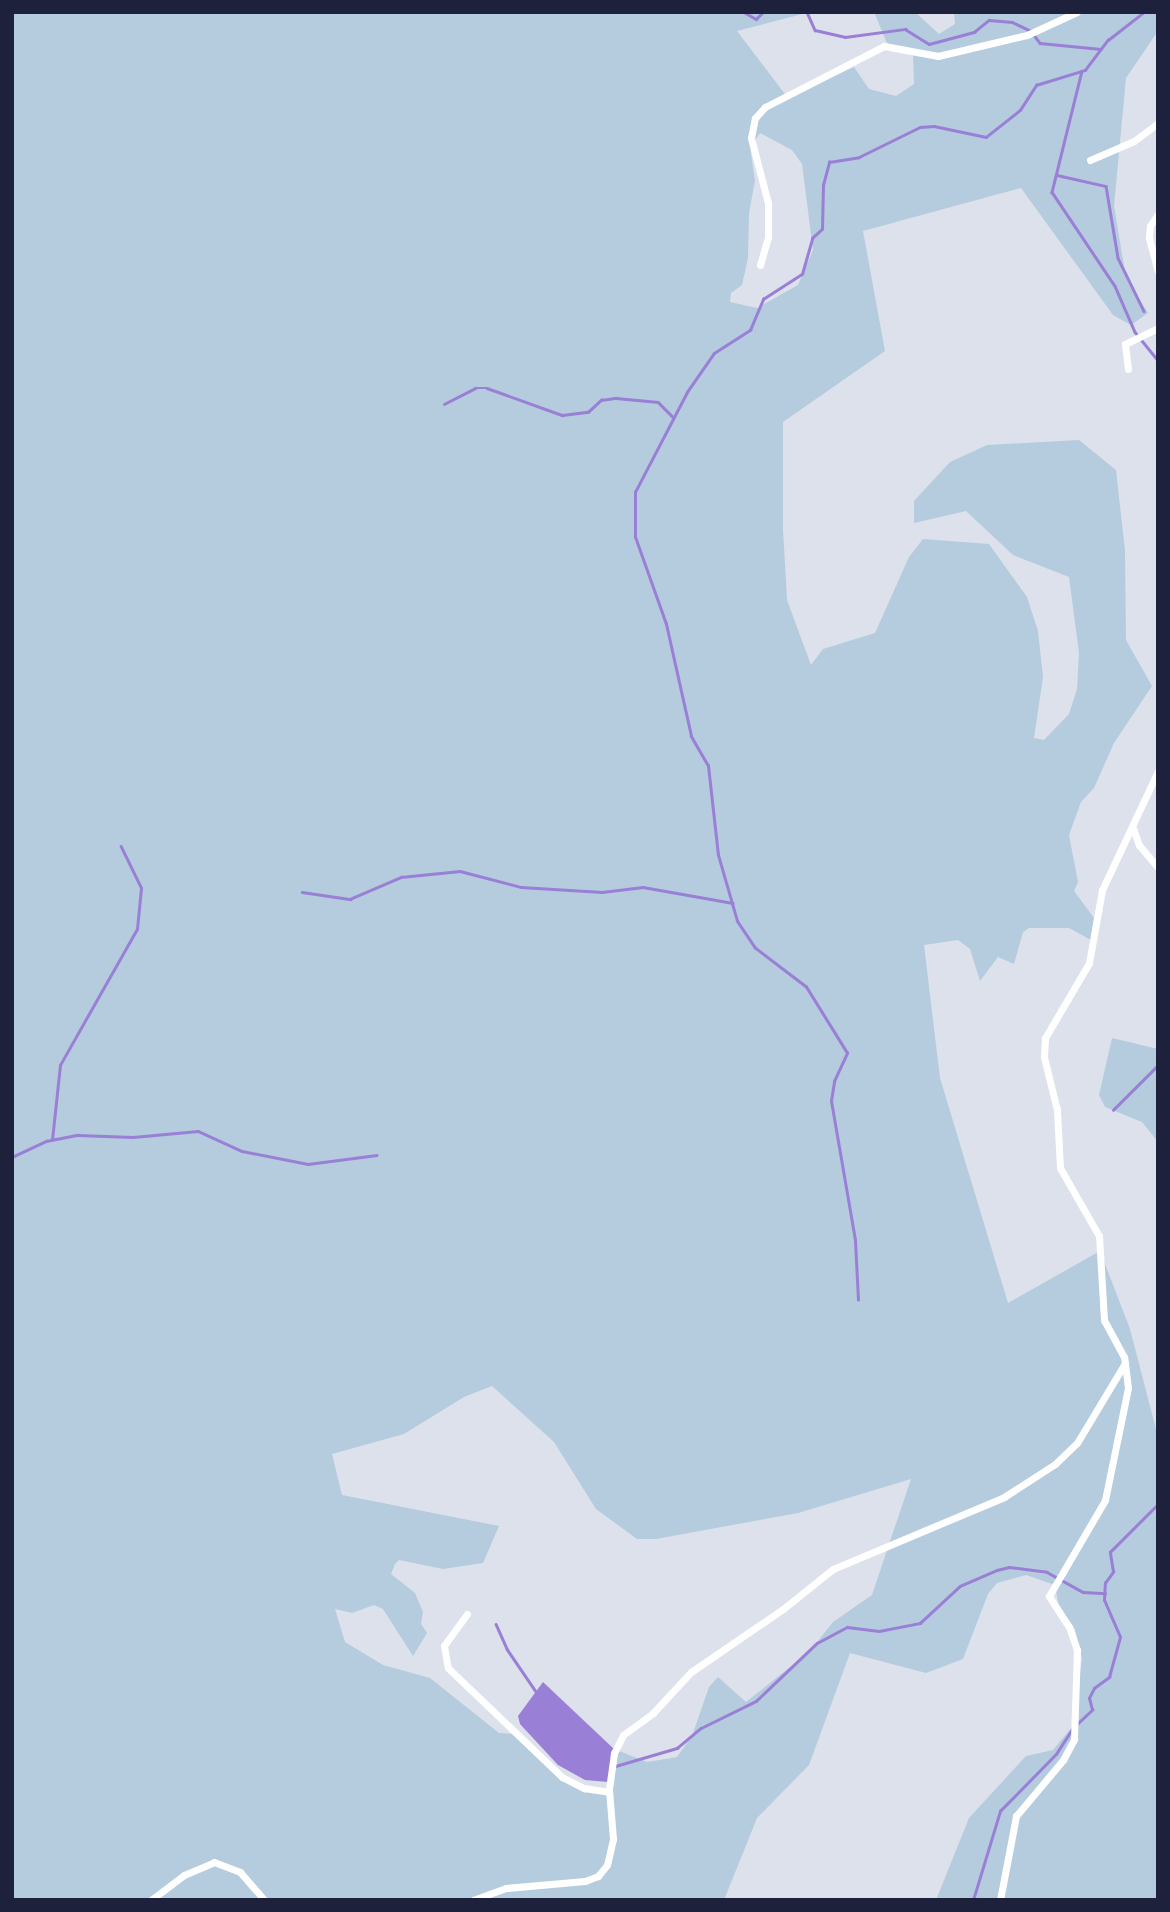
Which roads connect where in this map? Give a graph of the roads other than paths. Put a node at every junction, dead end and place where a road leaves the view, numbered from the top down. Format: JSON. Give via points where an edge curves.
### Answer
{"nodes":[{"id":1,"x":1077,"y":12,"type":"edge"},
{"id":2,"x":1158,"y":123,"type":"edge"},
{"id":3,"x":1090,"y":160,"type":"dead end"},
{"id":4,"x":1158,"y":215,"type":"edge"},
{"id":5,"x":760,"y":265,"type":"dead end"},
{"id":6,"x":1158,"y":272,"type":"edge"},
{"id":7,"x":1158,"y":328,"type":"edge"},
{"id":8,"x":1128,"y":369,"type":"dead end"},
{"id":9,"x":1158,"y":771,"type":"edge"},
{"id":10,"x":1133,"y":828,"type":"junction"},
{"id":11,"x":1158,"y":868,"type":"edge"},
{"id":12,"x":1126,"y":1362,"type":"junction"},
{"id":13,"x":467,"y":1614,"type":"dead end"},
{"id":14,"x":609,"y":1792,"type":"junction"},
{"id":15,"x":151,"y":1900,"type":"edge"},
{"id":16,"x":264,"y":1900,"type":"edge"},
{"id":17,"x":473,"y":1900,"type":"edge"},
{"id":18,"x":1000,"y":1900,"type":"edge"}],
"edges":[{"from":1,"to":5,"type":"street","via":[[1027,35],[938,56],[884,46],[765,107],[755,118],[751,138],[768,203],[768,237]]},
{"from":2,"to":3,"type":"street","via":[[1134,141]]},
{"from":4,"to":6,"type":"street","via":[[1149,231]]},
{"from":7,"to":8,"type":"street","via":[[1125,344]]},
{"from":9,"to":10,"type":"street"},
{"from":10,"to":11,"type":"street","via":[[1139,845]]},
{"from":10,"to":12,"type":"street","via":[[1102,890],[1089,963],[1050,1025],[1044,1048],[1055,1098],[1060,1168],[1099,1237],[1104,1320]]},
{"from":12,"to":14,"type":"street","via":[[1077,1443],[1055,1464],[1004,1497],[833,1569],[691,1671],[653,1713],[617,1742]]},
{"from":12,"to":18,"type":"street","via":[[1128,1388],[1109,1487],[1050,1600],[1069,1627],[1077,1650],[1074,1739],[1063,1760],[1016,1816]]},
{"from":13,"to":14,"type":"street","via":[[444,1646],[448,1668],[562,1777]]},
{"from":14,"to":17,"type":"street","via":[[614,1839],[607,1865],[598,1876],[506,1888]]},
{"from":15,"to":16,"type":"street","via":[[184,1874],[214,1862],[240,1872]]}]}
